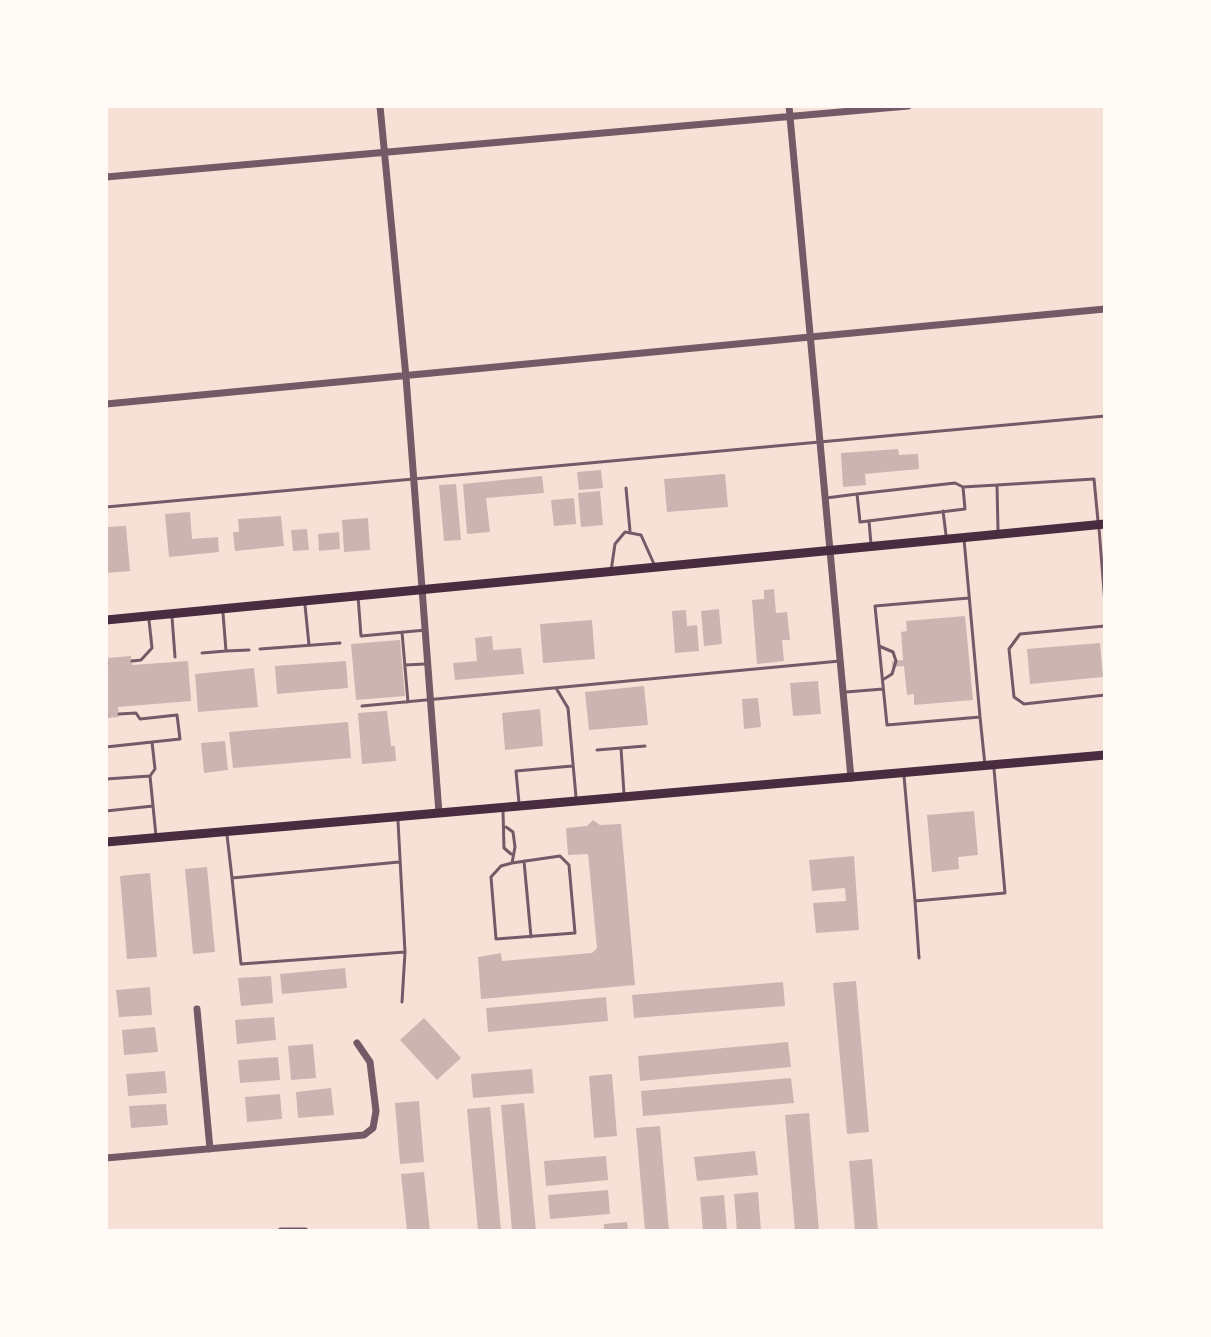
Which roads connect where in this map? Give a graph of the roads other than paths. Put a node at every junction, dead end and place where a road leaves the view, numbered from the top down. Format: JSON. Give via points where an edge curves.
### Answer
{"nodes":[{"id":1,"x":380,"y":106,"type":"edge"},
{"id":2,"x":789,"y":106,"type":"edge"},
{"id":3,"x":908,"y":106,"type":"edge"},
{"id":4,"x":789,"y":117,"type":"junction"},
{"id":5,"x":385,"y":151,"type":"junction"},
{"id":6,"x":106,"y":177,"type":"edge"},
{"id":7,"x":1105,"y":309,"type":"edge"},
{"id":8,"x":810,"y":336,"type":"junction"},
{"id":9,"x":406,"y":377,"type":"junction"},
{"id":10,"x":106,"y":404,"type":"edge"},
{"id":11,"x":1105,"y":416,"type":"edge"},
{"id":12,"x":820,"y":444,"type":"junction"},
{"id":13,"x":414,"y":481,"type":"junction"},
{"id":14,"x":997,"y":485,"type":"junction"},
{"id":15,"x":963,"y":487,"type":"junction"},
{"id":16,"x":626,"y":488,"type":"dead end"},
{"id":17,"x":857,"y":494,"type":"junction"},
{"id":18,"x":825,"y":498,"type":"junction"},
{"id":19,"x":106,"y":507,"type":"edge"},
{"id":20,"x":943,"y":511,"type":"junction"},
{"id":21,"x":869,"y":521,"type":"junction"},
{"id":22,"x":1102,"y":524,"type":"edge"},
{"id":23,"x":630,"y":531,"type":"junction"},
{"id":24,"x":998,"y":533,"type":"junction"},
{"id":25,"x":964,"y":535,"type":"junction"},
{"id":26,"x":946,"y":537,"type":"junction"},
{"id":27,"x":871,"y":544,"type":"junction"},
{"id":28,"x":829,"y":550,"type":"junction"},
{"id":29,"x":656,"y":567,"type":"junction"},
{"id":30,"x":610,"y":572,"type":"junction"},
{"id":31,"x":423,"y":591,"type":"junction"},
{"id":32,"x":358,"y":596,"type":"junction"},
{"id":33,"x":969,"y":598,"type":"junction"},
{"id":34,"x":305,"y":601,"type":"junction"},
{"id":35,"x":1105,"y":604,"type":"edge"},
{"id":36,"x":223,"y":609,"type":"junction"},
{"id":37,"x":171,"y":614,"type":"junction"},
{"id":38,"x":149,"y":616,"type":"junction"},
{"id":39,"x":106,"y":620,"type":"edge"},
{"id":40,"x":1105,"y":626,"type":"edge"},
{"id":41,"x":426,"y":630,"type":"junction"},
{"id":42,"x":402,"y":632,"type":"junction"},
{"id":43,"x":340,"y":643,"type":"dead end"},
{"id":44,"x":309,"y":645,"type":"junction"},
{"id":45,"x":879,"y":646,"type":"junction"},
{"id":46,"x":260,"y":649,"type":"dead end"},
{"id":47,"x":249,"y":650,"type":"dead end"},
{"id":48,"x":226,"y":651,"type":"junction"},
{"id":49,"x":202,"y":653,"type":"dead end"},
{"id":50,"x":175,"y":657,"type":"dead end"},
{"id":51,"x":132,"y":661,"type":"dead end"},
{"id":52,"x":840,"y":661,"type":"junction"},
{"id":53,"x":428,"y":664,"type":"junction"},
{"id":54,"x":405,"y":665,"type":"junction"},
{"id":55,"x":882,"y":680,"type":"junction"},
{"id":56,"x":556,"y":688,"type":"junction"},
{"id":57,"x":883,"y":689,"type":"junction"},
{"id":58,"x":843,"y":693,"type":"junction"},
{"id":59,"x":1105,"y":695,"type":"edge"},
{"id":60,"x":397,"y":696,"type":"dead end"},
{"id":61,"x":431,"y":700,"type":"junction"},
{"id":62,"x":408,"y":702,"type":"junction"},
{"id":63,"x":397,"y":703,"type":"junction"},
{"id":64,"x":362,"y":706,"type":"dead end"},
{"id":65,"x":119,"y":714,"type":"dead end"},
{"id":66,"x":980,"y":717,"type":"junction"},
{"id":67,"x":152,"y":742,"type":"junction"},
{"id":68,"x":645,"y":746,"type":"dead end"},
{"id":69,"x":106,"y":747,"type":"edge"},
{"id":70,"x":621,"y":748,"type":"junction"},
{"id":71,"x":597,"y":750,"type":"dead end"},
{"id":72,"x":1105,"y":755,"type":"edge"},
{"id":73,"x":989,"y":765,"type":"junction"},
{"id":74,"x":573,"y":766,"type":"junction"},
{"id":75,"x":904,"y":773,"type":"junction"},
{"id":76,"x":150,"y":776,"type":"junction"},
{"id":77,"x":851,"y":778,"type":"junction"},
{"id":78,"x":106,"y":779,"type":"edge"},
{"id":79,"x":624,"y":798,"type":"junction"},
{"id":80,"x":577,"y":802,"type":"junction"},
{"id":81,"x":153,"y":806,"type":"junction"},
{"id":82,"x":519,"y":807,"type":"junction"},
{"id":83,"x":503,"y":808,"type":"junction"},
{"id":84,"x":106,"y":811,"type":"edge"},
{"id":85,"x":439,"y":813,"type":"junction"},
{"id":86,"x":398,"y":817,"type":"junction"},
{"id":87,"x":506,"y":827,"type":"junction"},
{"id":88,"x":227,"y":831,"type":"junction"},
{"id":89,"x":157,"y":837,"type":"junction"},
{"id":90,"x":106,"y":842,"type":"edge"},
{"id":91,"x":511,"y":854,"type":"junction"},
{"id":92,"x":524,"y":861,"type":"junction"},
{"id":93,"x":399,"y":862,"type":"junction"},
{"id":94,"x":512,"y":863,"type":"junction"},
{"id":95,"x":232,"y":878,"type":"junction"},
{"id":96,"x":915,"y":901,"type":"junction"},
{"id":97,"x":531,"y":937,"type":"junction"},
{"id":98,"x":405,"y":952,"type":"junction"},
{"id":99,"x":919,"y":958,"type":"dead end"},
{"id":100,"x":402,"y":1002,"type":"dead end"},
{"id":101,"x":197,"y":1009,"type":"dead end"},
{"id":102,"x":357,"y":1043,"type":"dead end"},
{"id":103,"x":210,"y":1149,"type":"junction"},
{"id":104,"x":106,"y":1158,"type":"edge"},
{"id":105,"x":281,"y":1231,"type":"edge"},
{"id":106,"x":305,"y":1231,"type":"edge"}],
"edges":[{"from":1,"to":5,"type":"street"},
{"from":2,"to":4,"type":"street"},
{"from":3,"to":4,"type":"street"},
{"from":4,"to":5,"type":"street"},
{"from":4,"to":8,"type":"street"},
{"from":5,"to":6,"type":"street"},
{"from":5,"to":9,"type":"street"},
{"from":7,"to":8,"type":"street"},
{"from":8,"to":9,"type":"street"},
{"from":8,"to":12,"type":"street"},
{"from":9,"to":10,"type":"street"},
{"from":9,"to":13,"type":"street"},
{"from":11,"to":12,"type":"lane"},
{"from":12,"to":13,"type":"lane"},
{"from":12,"to":18,"type":"street"},
{"from":13,"to":19,"type":"lane"},
{"from":13,"to":31,"type":"street"},
{"from":14,"to":15,"type":"lane"},
{"from":14,"to":22,"type":"lane","via":[[1094,479]]},
{"from":14,"to":24,"type":"lane"},
{"from":15,"to":17,"type":"lane","via":[[955,483]]},
{"from":15,"to":20,"type":"lane","via":[[965,509]]},
{"from":16,"to":23,"type":"lane"},
{"from":17,"to":18,"type":"lane"},
{"from":17,"to":21,"type":"lane","via":[[860,522]]},
{"from":18,"to":28,"type":"street"},
{"from":20,"to":21,"type":"lane"},
{"from":20,"to":26,"type":"lane"},
{"from":21,"to":27,"type":"lane"},
{"from":22,"to":24,"type":"main road"},
{"from":22,"to":35,"type":"lane"},
{"from":23,"to":29,"type":"lane","via":[[648,544]]},
{"from":23,"to":30,"type":"lane","via":[[615,544]]},
{"from":24,"to":25,"type":"main road"},
{"from":25,"to":26,"type":"main road"},
{"from":25,"to":33,"type":"lane"},
{"from":26,"to":27,"type":"main road"},
{"from":27,"to":28,"type":"main road"},
{"from":28,"to":29,"type":"main road"},
{"from":28,"to":52,"type":"street"},
{"from":29,"to":30,"type":"main road"},
{"from":30,"to":31,"type":"main road"},
{"from":31,"to":32,"type":"main road"},
{"from":31,"to":41,"type":"street"},
{"from":32,"to":34,"type":"main road"},
{"from":32,"to":42,"type":"lane","via":[[361,636]]},
{"from":33,"to":45,"type":"lane","via":[[875,606]]},
{"from":33,"to":66,"type":"lane"},
{"from":34,"to":36,"type":"main road"},
{"from":34,"to":44,"type":"lane"},
{"from":36,"to":37,"type":"main road"},
{"from":36,"to":48,"type":"lane"},
{"from":37,"to":38,"type":"main road"},
{"from":37,"to":50,"type":"lane"},
{"from":38,"to":39,"type":"main road"},
{"from":38,"to":51,"type":"lane","via":[[152,648],[141,660]]},
{"from":40,"to":59,"type":"lane","via":[[1020,634],[1009,649],[1014,697],[1024,704]]},
{"from":41,"to":42,"type":"lane"},
{"from":41,"to":53,"type":"street"},
{"from":42,"to":54,"type":"lane"},
{"from":43,"to":44,"type":"lane"},
{"from":44,"to":46,"type":"lane"},
{"from":45,"to":55,"type":"lane"},
{"from":45,"to":55,"type":"lane","via":[[893,652],[896,661],[892,674]]},
{"from":47,"to":48,"type":"lane"},
{"from":48,"to":49,"type":"lane"},
{"from":52,"to":56,"type":"lane"},
{"from":52,"to":58,"type":"street"},
{"from":53,"to":54,"type":"lane"},
{"from":53,"to":61,"type":"street"},
{"from":54,"to":62,"type":"lane"},
{"from":55,"to":57,"type":"lane"},
{"from":56,"to":61,"type":"lane"},
{"from":56,"to":74,"type":"lane","via":[[568,708]]},
{"from":57,"to":58,"type":"lane"},
{"from":57,"to":66,"type":"lane","via":[[887,725]]},
{"from":58,"to":77,"type":"street"},
{"from":60,"to":63,"type":"lane"},
{"from":61,"to":62,"type":"lane"},
{"from":61,"to":85,"type":"street"},
{"from":62,"to":63,"type":"lane"},
{"from":63,"to":64,"type":"lane"},
{"from":65,"to":67,"type":"lane","via":[[136,713],[140,719],[177,715],[180,739]]},
{"from":66,"to":73,"type":"lane"},
{"from":67,"to":69,"type":"lane"},
{"from":67,"to":76,"type":"lane","via":[[155,769]]},
{"from":68,"to":70,"type":"lane"},
{"from":70,"to":71,"type":"lane"},
{"from":70,"to":79,"type":"lane"},
{"from":72,"to":73,"type":"main road"},
{"from":73,"to":75,"type":"main road"},
{"from":73,"to":96,"type":"lane","via":[[1005,893]]},
{"from":74,"to":80,"type":"lane"},
{"from":74,"to":82,"type":"lane","via":[[516,771]]},
{"from":75,"to":77,"type":"main road"},
{"from":75,"to":96,"type":"lane"},
{"from":76,"to":78,"type":"lane"},
{"from":76,"to":81,"type":"lane"},
{"from":77,"to":79,"type":"main road"},
{"from":79,"to":80,"type":"main road"},
{"from":80,"to":82,"type":"main road"},
{"from":81,"to":84,"type":"lane"},
{"from":81,"to":89,"type":"lane"},
{"from":82,"to":83,"type":"main road"},
{"from":83,"to":85,"type":"main road"},
{"from":83,"to":87,"type":"lane"},
{"from":85,"to":86,"type":"main road"},
{"from":86,"to":88,"type":"main road"},
{"from":86,"to":93,"type":"lane"},
{"from":87,"to":91,"type":"lane","via":[[504,848]]},
{"from":87,"to":91,"type":"lane","via":[[513,832]]},
{"from":88,"to":89,"type":"main road"},
{"from":88,"to":95,"type":"lane"},
{"from":89,"to":90,"type":"main road"},
{"from":91,"to":94,"type":"lane"},
{"from":92,"to":94,"type":"lane"},
{"from":92,"to":97,"type":"lane"},
{"from":92,"to":97,"type":"lane","via":[[560,856],[569,865],[575,933]]},
{"from":93,"to":95,"type":"lane"},
{"from":93,"to":98,"type":"lane"},
{"from":94,"to":97,"type":"lane","via":[[491,877],[496,939]]},
{"from":95,"to":98,"type":"lane","via":[[241,964]]},
{"from":96,"to":99,"type":"lane"},
{"from":98,"to":100,"type":"lane"},
{"from":101,"to":103,"type":"street"},
{"from":102,"to":103,"type":"street","via":[[370,1062],[376,1111],[373,1128],[364,1135]]},
{"from":103,"to":104,"type":"street"},
{"from":105,"to":106,"type":"street"}]}
